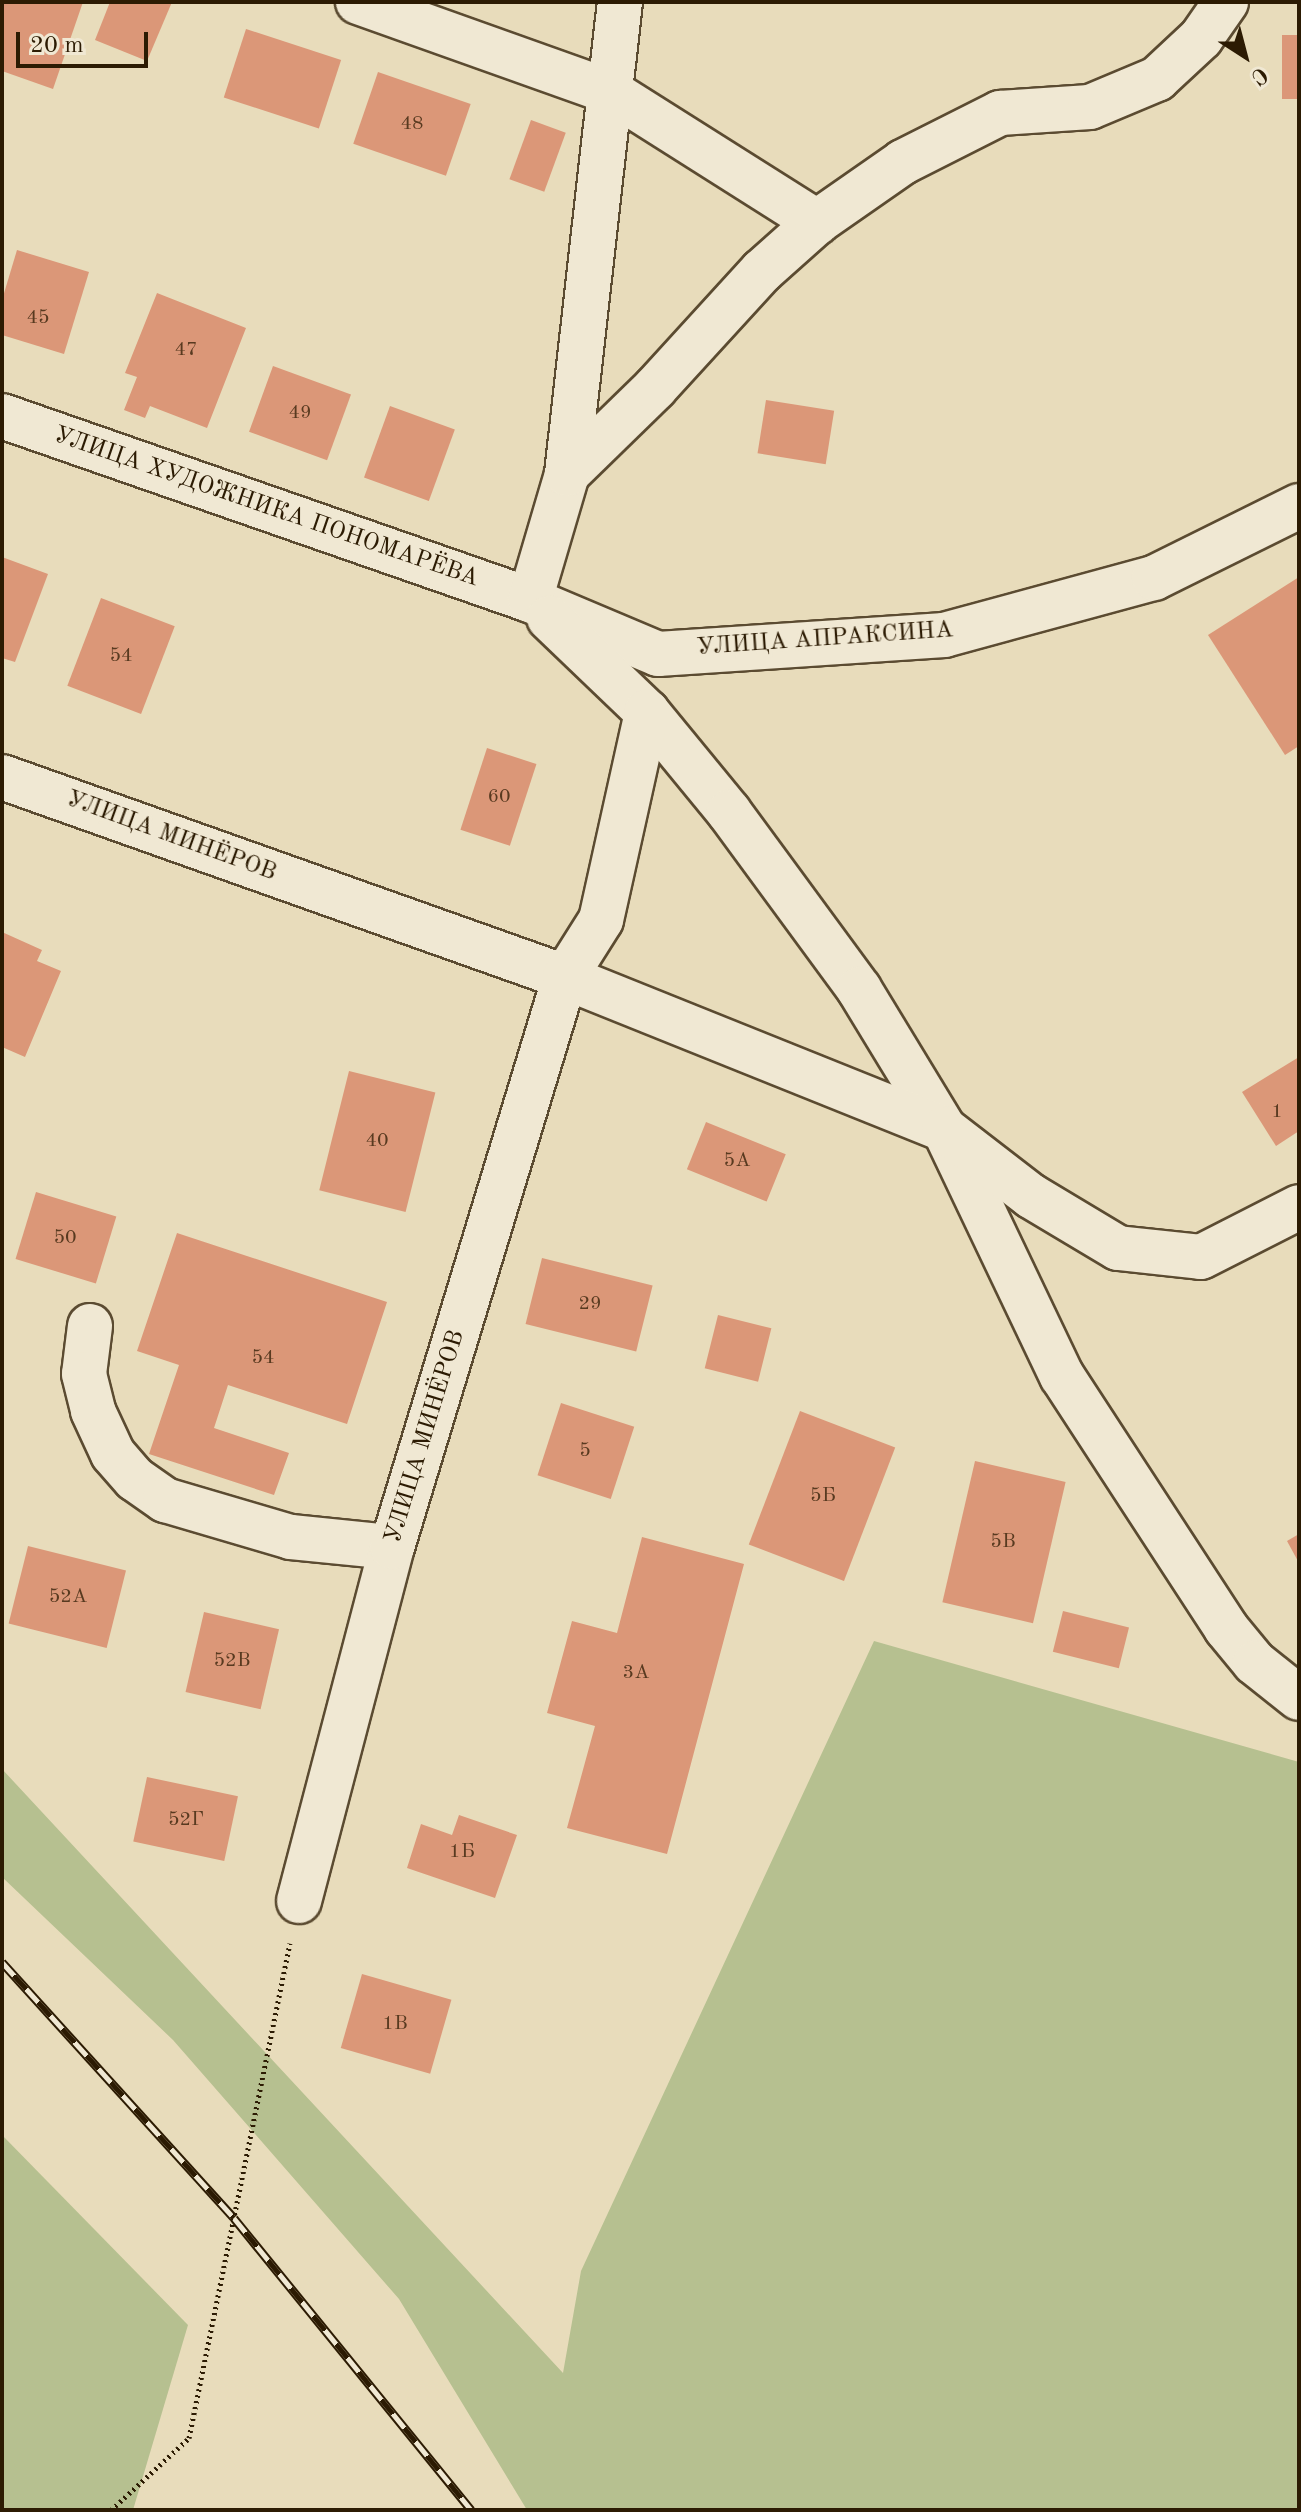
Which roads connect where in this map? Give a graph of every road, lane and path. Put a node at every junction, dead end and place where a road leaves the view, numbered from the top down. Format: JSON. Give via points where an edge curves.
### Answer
{"nodes":[{"id":1,"x":358,"y":2,"type":"edge"},
{"id":2,"x":620,"y":2,"type":"edge"},
{"id":3,"x":1226,"y":2,"type":"edge"},
{"id":4,"x":611,"y":92,"type":"junction"},
{"id":5,"x":817,"y":222,"type":"junction"},
{"id":6,"x":2,"y":416,"type":"edge"},
{"id":7,"x":567,"y":474,"type":"junction"},
{"id":8,"x":1299,"y":506,"type":"edge"},
{"id":9,"x":530,"y":600,"type":"junction"},
{"id":10,"x":647,"y":712,"type":"junction"},
{"id":11,"x":2,"y":777,"type":"edge"},
{"id":12,"x":565,"y":977,"type":"junction"},
{"id":13,"x":944,"y":1129,"type":"junction"},
{"id":14,"x":1299,"y":1207,"type":"edge"},
{"id":15,"x":90,"y":1326,"type":"dead end"},
{"id":16,"x":392,"y":1547,"type":"junction"},
{"id":17,"x":1299,"y":1698,"type":"edge"},
{"id":18,"x":299,"y":1901,"type":"joint"},
{"id":19,"x":111,"y":2510,"type":"edge"}],
"edges":[{"from":1,"to":4,"type":"street"},
{"from":2,"to":4,"type":"street"},
{"from":3,"to":5,"type":"street","via":[[1201,38],[1157,79],[1090,107],[1000,113],[903,162]]},
{"from":4,"to":5,"type":"street"},
{"from":4,"to":7,"type":"street"},
{"from":5,"to":7,"type":"street","via":[[762,271]]},
{"from":6,"to":9,"type":"street","name":"УЛИЦА ХУДОЖНИКА ПОНОМАРЁВА"},
{"from":7,"to":9,"type":"street"},
{"from":8,"to":9,"type":"street","name":"УЛИЦА АПРАКСИНА","via":[[1154,578],[944,635],[658,654]]},
{"from":9,"to":10,"type":"street"},
{"from":10,"to":12,"type":"street","name":"УЛИЦА МИНЁРОВ","via":[[601,920]]},
{"from":10,"to":13,"type":"street","via":[[729,812],[859,989]]},
{"from":11,"to":12,"type":"street","name":"УЛИЦА МИНЁРОВ"},
{"from":12,"to":13,"type":"street"},
{"from":12,"to":16,"type":"street","name":"УЛИЦА МИНЁРОВ"},
{"from":13,"to":14,"type":"street","via":[[1031,1196],[1118,1248],[1201,1257]]},
{"from":13,"to":17,"type":"street","via":[[1062,1376],[1226,1628],[1255,1663]]},
{"from":15,"to":16,"type":"street","via":[[84,1374],[93,1411],[113,1454],[135,1479],[165,1500],[291,1537]]},
{"from":16,"to":18,"type":"street","name":"УЛИЦА МИНЁРОВ"},
{"from":18,"to":19,"type":"path","via":[[189,2438]]}]}
